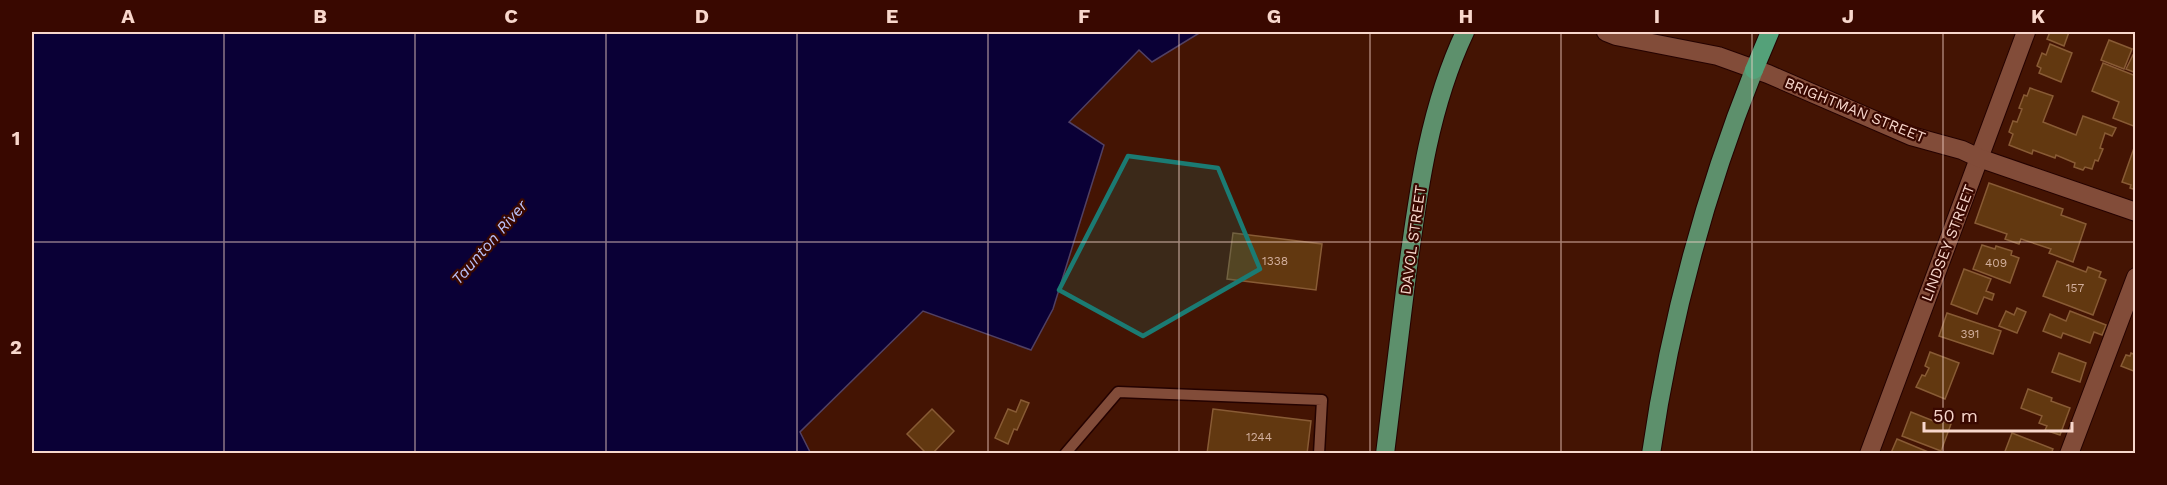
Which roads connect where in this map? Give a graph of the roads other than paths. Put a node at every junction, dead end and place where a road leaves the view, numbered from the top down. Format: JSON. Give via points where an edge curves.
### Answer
{"nodes":[{"id":1,"x":1465,"y":32,"type":"edge"},
{"id":2,"x":1606,"y":32,"type":"edge"},
{"id":3,"x":1770,"y":32,"type":"edge"},
{"id":4,"x":2026,"y":32,"type":"edge"},
{"id":5,"x":1754,"y":70,"type":"junction"},
{"id":6,"x":1979,"y":158,"type":"junction"},
{"id":7,"x":2136,"y":212,"type":"edge"},
{"id":8,"x":2136,"y":277,"type":"edge"},
{"id":9,"x":1065,"y":453,"type":"edge"},
{"id":10,"x":1319,"y":453,"type":"edge"},
{"id":11,"x":1385,"y":453,"type":"edge"},
{"id":12,"x":1651,"y":453,"type":"edge"},
{"id":13,"x":1869,"y":453,"type":"edge"},
{"id":14,"x":2069,"y":453,"type":"edge"}],
"edges":[{"from":1,"to":11,"type":"highway","name":"DAVOL STREET","via":[[1443,86],[1427,146]]},
{"from":2,"to":5,"type":"street","name":"BRIGHTMAN STREET","via":[[1718,56]]},
{"from":3,"to":5,"type":"highway"},
{"from":4,"to":6,"type":"street","name":"LINDSEY STREET"},
{"from":5,"to":6,"type":"street","name":"BRIGHTMAN STREET","via":[[1911,136]]},
{"from":5,"to":12,"type":"highway","via":[[1711,188],[1691,257]]},
{"from":6,"to":7,"type":"street","name":"BRIGHTMAN STREET"},
{"from":6,"to":13,"type":"street","name":"LINDSEY STREET"},
{"from":8,"to":14,"type":"street"},
{"from":9,"to":10,"type":"lane","via":[[1118,392],[1322,400]]}]}
